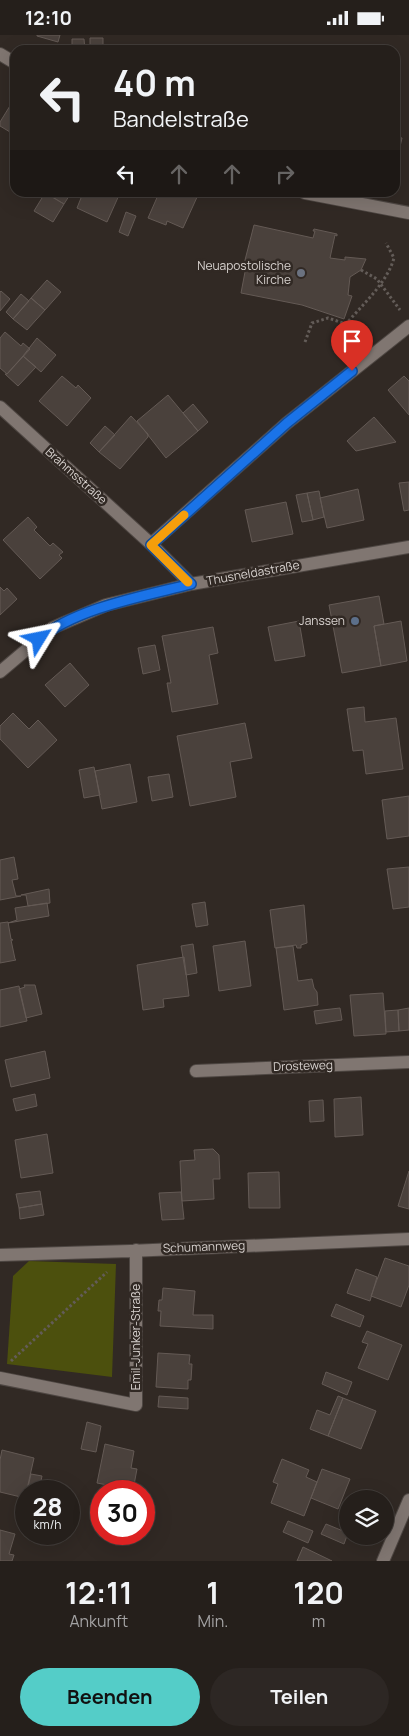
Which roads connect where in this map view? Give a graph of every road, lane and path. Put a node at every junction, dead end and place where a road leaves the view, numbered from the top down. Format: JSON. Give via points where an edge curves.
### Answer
{"nodes":[{"id":1,"x":326,"y":197,"type":"edge"},
{"id":2,"x":409,"y":213,"type":"edge"},
{"id":3,"x":386,"y":243,"type":"dead end"},
{"id":4,"x":361,"y":271,"type":"dead end"},
{"id":5,"x":380,"y":284,"type":"junction"},
{"id":6,"x":389,"y":295,"type":"dead end"},
{"id":7,"x":409,"y":326,"type":"edge"},
{"id":8,"x":305,"y":342,"type":"dead end"},
{"id":9,"x":0,"y":407,"type":"edge"},
{"id":10,"x":151,"y":545,"type":"junction"},
{"id":11,"x":409,"y":547,"type":"edge"},
{"id":12,"x":191,"y":584,"type":"junction"},
{"id":13,"x":0,"y":673,"type":"edge"},
{"id":14,"x":409,"y":1062,"type":"edge"},
{"id":15,"x":196,"y":1071,"type":"dead end"},
{"id":16,"x":409,"y":1239,"type":"edge"},
{"id":17,"x":133,"y":1251,"type":"junction"},
{"id":18,"x":0,"y":1255,"type":"edge"},
{"id":19,"x":7,"y":1364,"type":"dead end"},
{"id":20,"x":0,"y":1378,"type":"edge"},
{"id":21,"x":409,"y":1500,"type":"edge"},
{"id":22,"x":383,"y":1561,"type":"edge"}],
"edges":[{"from":1,"to":2,"type":"street"},
{"from":3,"to":5,"type":"path","via":[[394,257]]},
{"from":4,"to":5,"type":"path"},
{"from":5,"to":6,"type":"path"},
{"from":5,"to":8,"type":"path","via":[[346,324],[328,318],[312,323]]},
{"from":7,"to":10,"type":"street","via":[[287,423]]},
{"from":9,"to":10,"type":"street","name":"Brahmsstraße"},
{"from":10,"to":12,"type":"street","name":"Brahmsstraße"},
{"from":11,"to":12,"type":"street","name":"Thusneldastraße"},
{"from":12,"to":13,"type":"street","name":"Thusneldastraße","via":[[106,605],[52,628]]},
{"from":14,"to":15,"type":"street","name":"Drosteweg"},
{"from":16,"to":17,"type":"street","name":"Schumannweg"},
{"from":17,"to":18,"type":"street","name":"Schumannweg"},
{"from":17,"to":19,"type":"path"},
{"from":17,"to":20,"type":"street","name":"Emil-Junker-Straße","via":[[136,1405]]},
{"from":21,"to":22,"type":"street"}]}
